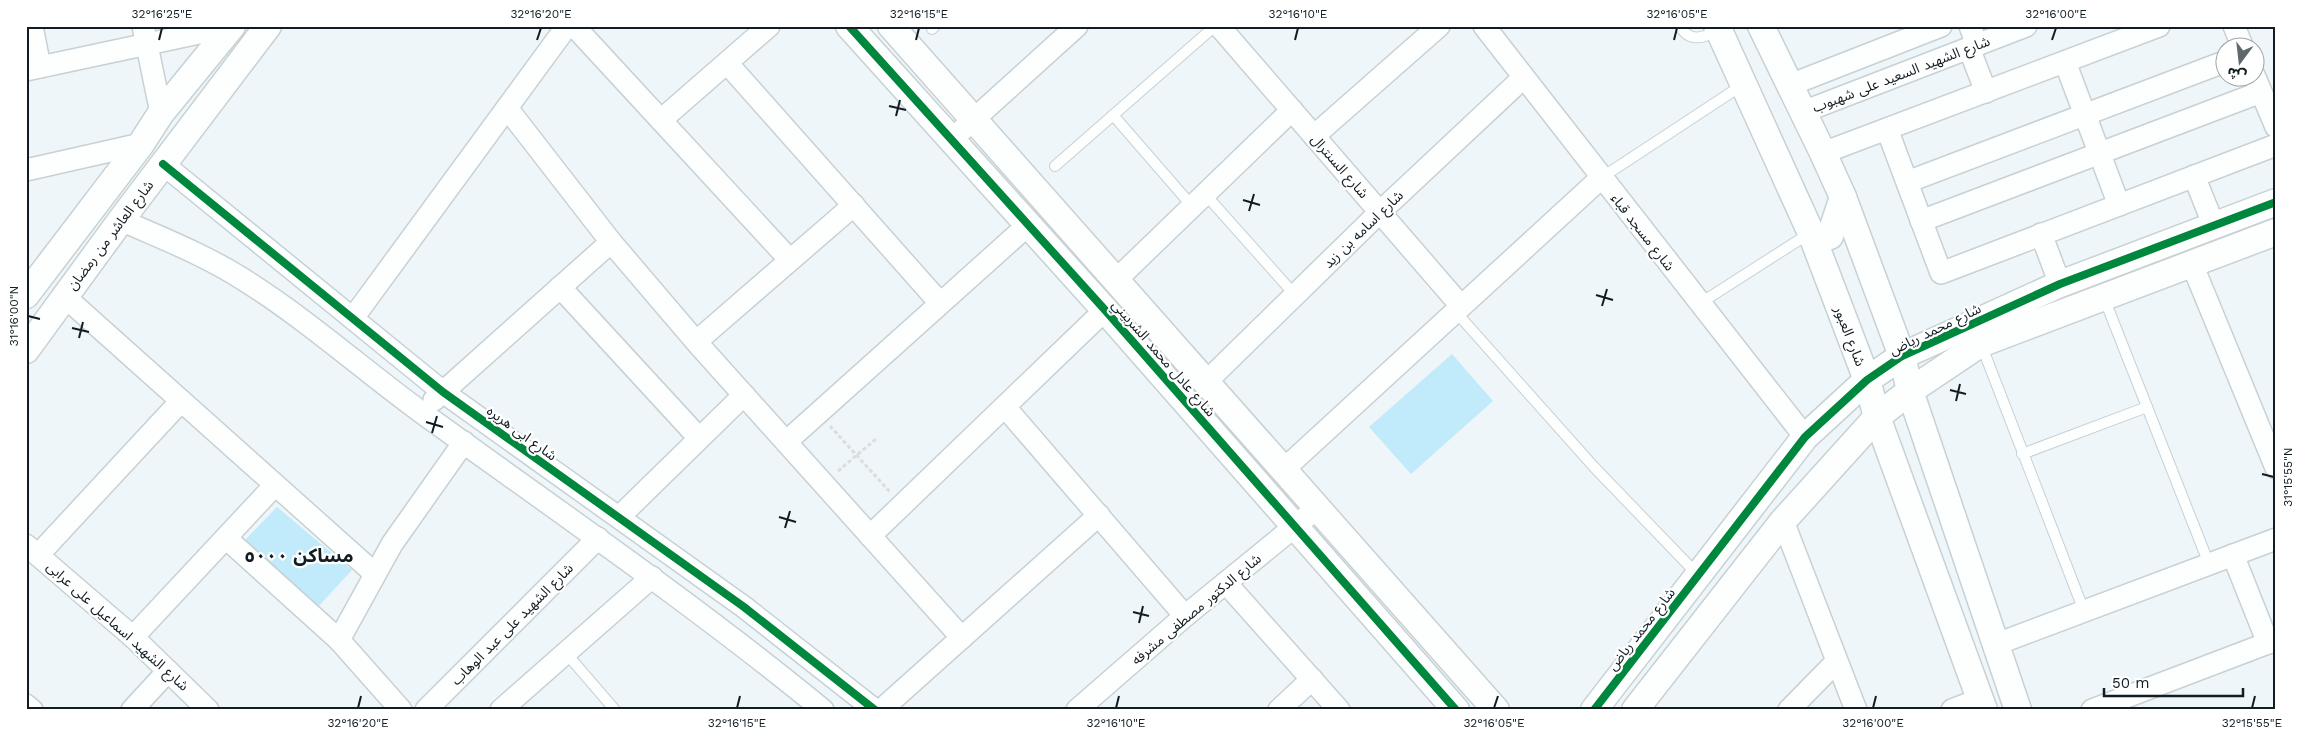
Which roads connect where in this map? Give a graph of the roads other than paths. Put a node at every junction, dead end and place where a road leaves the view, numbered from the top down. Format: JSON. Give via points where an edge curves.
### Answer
{"nodes":[{"id":1,"x":32,"y":26,"type":"edge"},
{"id":2,"x":232,"y":26,"type":"edge"},
{"id":3,"x":268,"y":26,"type":"edge"},
{"id":4,"x":567,"y":26,"type":"edge"},
{"id":5,"x":574,"y":26,"type":"edge"},
{"id":6,"x":769,"y":26,"type":"edge"},
{"id":7,"x":849,"y":26,"type":"edge"},
{"id":8,"x":891,"y":26,"type":"edge"},
{"id":9,"x":1077,"y":26,"type":"edge"},
{"id":10,"x":1217,"y":26,"type":"edge"},
{"id":11,"x":1439,"y":26,"type":"edge"},
{"id":12,"x":1484,"y":26,"type":"edge"},
{"id":13,"x":1680,"y":26,"type":"edge"},
{"id":14,"x":1761,"y":26,"type":"edge"},
{"id":15,"x":1942,"y":26,"type":"edge"},
{"id":16,"x":2159,"y":26,"type":"edge"},
{"id":17,"x":2234,"y":26,"type":"edge"},
{"id":18,"x":1718,"y":28,"type":"edge"},
{"id":19,"x":2016,"y":28,"type":"edge"},
{"id":20,"x":2137,"y":30,"type":"edge"},
{"id":21,"x":145,"y":35,"type":"edge"},
{"id":22,"x":2239,"y":38,"type":"edge"},
{"id":23,"x":1972,"y":40,"type":"edge"},
{"id":24,"x":2065,"y":62,"type":"junction"},
{"id":25,"x":727,"y":63,"type":"junction"},
{"id":26,"x":2214,"y":66,"type":"edge"},
{"id":27,"x":33,"y":69,"type":"edge"},
{"id":28,"x":1523,"y":78,"type":"junction"},
{"id":29,"x":1744,"y":84,"type":"junction"},
{"id":30,"x":1790,"y":84,"type":"junction"},
{"id":31,"x":2249,"y":88,"type":"edge"},
{"id":32,"x":2260,"y":88,"type":"edge"},
{"id":33,"x":1986,"y":92,"type":"junction"},
{"id":34,"x":507,"y":108,"type":"junction"},
{"id":35,"x":1292,"y":110,"type":"junction"},
{"id":36,"x":1803,"y":112,"type":"junction"},
{"id":37,"x":160,"y":113,"type":"junction"},
{"id":38,"x":1112,"y":115,"type":"junction"},
{"id":39,"x":2085,"y":115,"type":"junction"},
{"id":40,"x":661,"y":120,"type":"junction"},
{"id":41,"x":973,"y":120,"type":"junction"},
{"id":42,"x":2276,"y":127,"type":"edge"},
{"id":43,"x":1887,"y":129,"type":"junction"},
{"id":44,"x":1314,"y":136,"type":"junction"},
{"id":45,"x":952,"y":139,"type":"junction"},
{"id":46,"x":141,"y":144,"type":"junction"},
{"id":47,"x":2276,"y":145,"type":"edge"},
{"id":48,"x":1823,"y":153,"type":"junction"},
{"id":49,"x":2099,"y":154,"type":"junction"},
{"id":50,"x":163,"y":164,"type":"junction"},
{"id":51,"x":1054,"y":166,"type":"dead end"},
{"id":52,"x":26,"y":170,"type":"edge"},
{"id":53,"x":2194,"y":176,"type":"junction"},
{"id":54,"x":1600,"y":178,"type":"junction"},
{"id":55,"x":1907,"y":182,"type":"junction"},
{"id":56,"x":1843,"y":197,"type":"junction"},
{"id":57,"x":1199,"y":200,"type":"junction"},
{"id":58,"x":2276,"y":202,"type":"edge"},
{"id":59,"x":854,"y":205,"type":"junction"},
{"id":60,"x":2119,"y":205,"type":"junction"},
{"id":61,"x":1380,"y":212,"type":"junction"},
{"id":62,"x":121,"y":220,"type":"junction"},
{"id":63,"x":1921,"y":221,"type":"junction"},
{"id":64,"x":1028,"y":225,"type":"junction"},
{"id":65,"x":2214,"y":226,"type":"junction"},
{"id":66,"x":2276,"y":232,"type":"edge"},
{"id":67,"x":1811,"y":233,"type":"junction"},
{"id":68,"x":2041,"y":234,"type":"junction"},
{"id":69,"x":611,"y":242,"type":"junction"},
{"id":70,"x":790,"y":260,"type":"junction"},
{"id":71,"x":2192,"y":264,"type":"junction"},
{"id":72,"x":1115,"y":281,"type":"junction"},
{"id":73,"x":2060,"y":284,"type":"junction"},
{"id":74,"x":560,"y":287,"type":"junction"},
{"id":75,"x":1295,"y":295,"type":"junction"},
{"id":76,"x":26,"y":296,"type":"edge"},
{"id":77,"x":64,"y":296,"type":"junction"},
{"id":78,"x":2104,"y":298,"type":"junction"},
{"id":79,"x":940,"y":303,"type":"junction"},
{"id":80,"x":1699,"y":304,"type":"junction"},
{"id":81,"x":1458,"y":309,"type":"junction"},
{"id":82,"x":1105,"y":310,"type":"junction"},
{"id":83,"x":353,"y":318,"type":"junction"},
{"id":84,"x":697,"y":341,"type":"junction"},
{"id":85,"x":1980,"y":344,"type":"junction"},
{"id":86,"x":26,"y":350,"type":"edge"},
{"id":87,"x":1902,"y":356,"type":"junction"},
{"id":88,"x":1867,"y":380,"type":"junction"},
{"id":89,"x":1205,"y":383,"type":"junction"},
{"id":90,"x":1910,"y":391,"type":"junction"},
{"id":91,"x":443,"y":392,"type":"junction"},
{"id":92,"x":744,"y":395,"type":"junction"},
{"id":93,"x":181,"y":401,"type":"junction"},
{"id":94,"x":1005,"y":407,"type":"junction"},
{"id":95,"x":2147,"y":407,"type":"junction"},
{"id":96,"x":420,"y":411,"type":"junction"},
{"id":97,"x":1877,"y":416,"type":"junction"},
{"id":98,"x":1804,"y":437,"type":"junction"},
{"id":99,"x":699,"y":438,"type":"junction"},
{"id":100,"x":464,"y":442,"type":"junction"},
{"id":101,"x":786,"y":442,"type":"junction"},
{"id":102,"x":2022,"y":454,"type":"junction"},
{"id":103,"x":2276,"y":468,"type":"edge"},
{"id":104,"x":1282,"y":471,"type":"junction"},
{"id":105,"x":275,"y":485,"type":"junction"},
{"id":106,"x":602,"y":505,"type":"junction"},
{"id":107,"x":1316,"y":509,"type":"junction"},
{"id":108,"x":1099,"y":515,"type":"junction"},
{"id":109,"x":619,"y":517,"type":"junction"},
{"id":110,"x":1783,"y":521,"type":"junction"},
{"id":111,"x":581,"y":525,"type":"junction"},
{"id":112,"x":1295,"y":526,"type":"junction"},
{"id":113,"x":870,"y":536,"type":"junction"},
{"id":114,"x":226,"y":538,"type":"junction"},
{"id":115,"x":598,"y":538,"type":"junction"},
{"id":116,"x":2276,"y":539,"type":"edge"},
{"id":117,"x":32,"y":550,"type":"edge"},
{"id":118,"x":2233,"y":555,"type":"junction"},
{"id":119,"x":2209,"y":564,"type":"junction"},
{"id":120,"x":374,"y":573,"type":"junction"},
{"id":121,"x":1698,"y":576,"type":"junction"},
{"id":122,"x":652,"y":577,"type":"junction"},
{"id":123,"x":1226,"y":583,"type":"junction"},
{"id":124,"x":2084,"y":611,"type":"junction"},
{"id":125,"x":1185,"y":616,"type":"junction"},
{"id":126,"x":133,"y":637,"type":"junction"},
{"id":127,"x":962,"y":638,"type":"junction"},
{"id":128,"x":339,"y":640,"type":"junction"},
{"id":129,"x":2272,"y":642,"type":"edge"},
{"id":130,"x":1994,"y":645,"type":"junction"},
{"id":131,"x":566,"y":653,"type":"junction"},
{"id":132,"x":1836,"y":662,"type":"junction"},
{"id":133,"x":168,"y":671,"type":"junction"},
{"id":134,"x":1312,"y":679,"type":"junction"},
{"id":135,"x":1982,"y":704,"type":"edge"},
{"id":136,"x":26,"y":705,"type":"edge"},
{"id":137,"x":32,"y":710,"type":"edge"},
{"id":138,"x":132,"y":710,"type":"edge"},
{"id":139,"x":208,"y":710,"type":"edge"},
{"id":140,"x":401,"y":710,"type":"edge"},
{"id":141,"x":426,"y":710,"type":"edge"},
{"id":142,"x":501,"y":710,"type":"edge"},
{"id":143,"x":615,"y":710,"type":"edge"},
{"id":144,"x":823,"y":710,"type":"edge"},
{"id":145,"x":875,"y":710,"type":"edge"},
{"id":146,"x":881,"y":710,"type":"edge"},
{"id":147,"x":1077,"y":710,"type":"edge"},
{"id":148,"x":1279,"y":710,"type":"edge"},
{"id":149,"x":1339,"y":710,"type":"edge"},
{"id":150,"x":1456,"y":710,"type":"edge"},
{"id":151,"x":1496,"y":710,"type":"edge"},
{"id":152,"x":1594,"y":710,"type":"edge"},
{"id":153,"x":1635,"y":710,"type":"edge"},
{"id":154,"x":1789,"y":710,"type":"edge"},
{"id":155,"x":1856,"y":710,"type":"edge"},
{"id":156,"x":1952,"y":710,"type":"edge"},
{"id":157,"x":2018,"y":710,"type":"edge"},
{"id":158,"x":2092,"y":710,"type":"edge"}],
"edges":[{"from":1,"to":27,"type":"street"},
{"from":2,"to":21,"type":"street"},
{"from":2,"to":37,"type":"street"},
{"from":3,"to":50,"type":"street","name":"شارع العاشر من رمضان"},
{"from":4,"to":34,"type":"street"},
{"from":5,"to":40,"type":"street"},
{"from":6,"to":25,"type":"street"},
{"from":7,"to":45,"type":"street","name":"شارع عادل محمد الشربيني"},
{"from":8,"to":41,"type":"street","name":"شارع عادل محمد الشربيني"},
{"from":9,"to":41,"type":"street"},
{"from":10,"to":35,"type":"street","name":"شارع السنترال"},
{"from":10,"to":38,"type":"lane"},
{"from":11,"to":44,"type":"street"},
{"from":12,"to":28,"type":"street","name":"شارع مسجد قباء"},
{"from":13,"to":18,"type":"lane","via":[[1693,38],[1705,38]]},
{"from":14,"to":30,"type":"street"},
{"from":15,"to":30,"type":"street"},
{"from":16,"to":20,"type":"street"},
{"from":17,"to":22,"type":"street"},
{"from":18,"to":29,"type":"street","name":"شارع العبور"},
{"from":19,"to":23,"type":"street","name":"شارع الشهيد السعيد على شهبوب"},
{"from":20,"to":24,"type":"street"},
{"from":21,"to":27,"type":"street"},
{"from":21,"to":37,"type":"street"},
{"from":23,"to":33,"type":"street"},
{"from":23,"to":36,"type":"street","name":"شارع الشهيد السعيد على شهبوب"},
{"from":24,"to":33,"type":"street"},
{"from":24,"to":39,"type":"street"},
{"from":25,"to":40,"type":"street"},
{"from":25,"to":59,"type":"street"},
{"from":26,"to":39,"type":"street"},
{"from":28,"to":54,"type":"street","name":"شارع مسجد قباء"},
{"from":28,"to":61,"type":"street","name":"شارع اسامه بن زيد"},
{"from":29,"to":54,"type":"lane"},
{"from":29,"to":67,"type":"street","name":"شارع العبور"},
{"from":30,"to":36,"type":"street"},
{"from":31,"to":49,"type":"street"},
{"from":32,"to":42,"type":"street"},
{"from":33,"to":43,"type":"street"},
{"from":34,"to":69,"type":"street"},
{"from":34,"to":83,"type":"street"},
{"from":35,"to":44,"type":"street","name":"شارع السنترال"},
{"from":35,"to":57,"type":"street"},
{"from":36,"to":48,"type":"street"},
{"from":37,"to":46,"type":"street"},
{"from":38,"to":51,"type":"lane"},
{"from":38,"to":57,"type":"lane"},
{"from":39,"to":49,"type":"street"},
{"from":39,"to":55,"type":"street"},
{"from":40,"to":70,"type":"street"},
{"from":41,"to":45,"type":"street"},
{"from":41,"to":72,"type":"street","name":"شارع عادل محمد الشربيني"},
{"from":43,"to":48,"type":"street"},
{"from":43,"to":55,"type":"street"},
{"from":44,"to":61,"type":"street","name":"شارع السنترال"},
{"from":45,"to":64,"type":"street","name":"شارع عادل محمد الشربيني"},
{"from":46,"to":52,"type":"street"},
{"from":46,"to":76,"type":"street"},
{"from":47,"to":53,"type":"street"},
{"from":48,"to":56,"type":"street"},
{"from":49,"to":60,"type":"street"},
{"from":49,"to":63,"type":"street"},
{"from":50,"to":62,"type":"street","name":"شارع العاشر من رمضان"},
{"from":50,"to":83,"type":"street","name":"شارع ابى هريره"},
{"from":53,"to":60,"type":"street"},
{"from":53,"to":65,"type":"street"},
{"from":54,"to":80,"type":"street","name":"شارع مسجد قباء"},
{"from":54,"to":81,"type":"street"},
{"from":55,"to":63,"type":"street"},
{"from":56,"to":67,"type":"street","via":[[1830,236],[1819,239]]},
{"from":56,"to":87,"type":"street"},
{"from":57,"to":72,"type":"street"},
{"from":57,"to":75,"type":"lane"},
{"from":58,"to":65,"type":"street","name":"شارع محمد رياض"},
{"from":59,"to":70,"type":"street"},
{"from":59,"to":79,"type":"street"},
{"from":60,"to":68,"type":"street"},
{"from":61,"to":75,"type":"street","name":"شارع اسامه بن زيد"},
{"from":61,"to":81,"type":"street","name":"شارع السنترال"},
{"from":62,"to":77,"type":"street","name":"شارع العاشر من رمضان"},
{"from":62,"to":96,"type":"street","via":[[241,278]]},
{"from":63,"to":68,"type":"street","via":[[1940,273]]},
{"from":64,"to":79,"type":"street"},
{"from":64,"to":82,"type":"street","name":"شارع عادل محمد الشربيني"},
{"from":65,"to":73,"type":"street","name":"شارع محمد رياض"},
{"from":66,"to":71,"type":"street"},
{"from":67,"to":80,"type":"lane"},
{"from":67,"to":88,"type":"street","name":"شارع العبور"},
{"from":68,"to":73,"type":"street"},
{"from":69,"to":74,"type":"street"},
{"from":69,"to":84,"type":"street"},
{"from":70,"to":84,"type":"street"},
{"from":71,"to":78,"type":"street"},
{"from":71,"to":103,"type":"street"},
{"from":72,"to":89,"type":"street","name":"شارع عادل محمد الشربيني"},
{"from":73,"to":87,"type":"street","name":"شارع محمد رياض"},
{"from":74,"to":91,"type":"street"},
{"from":74,"to":99,"type":"street"},
{"from":75,"to":89,"type":"street","name":"شارع اسامه بن زيد"},
{"from":77,"to":86,"type":"street","name":"شارع العاشر من رمضان"},
{"from":77,"to":93,"type":"street"},
{"from":78,"to":85,"type":"street"},
{"from":78,"to":95,"type":"lane"},
{"from":79,"to":101,"type":"street"},
{"from":80,"to":98,"type":"street","name":"شارع مسجد قباء"},
{"from":81,"to":104,"type":"street"},
{"from":81,"to":121,"type":"lane","via":[[1594,467]]},
{"from":82,"to":94,"type":"street"},
{"from":82,"to":112,"type":"street","name":"شارع عادل محمد الشربيني"},
{"from":83,"to":91,"type":"street","name":"شارع ابى هريره"},
{"from":84,"to":92,"type":"street"},
{"from":85,"to":90,"type":"street"},
{"from":85,"to":102,"type":"lane"},
{"from":87,"to":88,"type":"street","name":"شارع محمد رياض"},
{"from":87,"to":90,"type":"street"},
{"from":88,"to":97,"type":"street","name":"شارع العبور"},
{"from":88,"to":98,"type":"street","name":"شارع محمد رياض"},
{"from":89,"to":104,"type":"street","name":"شارع عادل محمد الشربيني"},
{"from":90,"to":97,"type":"street"},
{"from":90,"to":130,"type":"street"},
{"from":91,"to":96,"type":"street"},
{"from":91,"to":106,"type":"street","name":"شارع ابى هريره"},
{"from":92,"to":99,"type":"street"},
{"from":92,"to":101,"type":"street"},
{"from":93,"to":105,"type":"street"},
{"from":93,"to":117,"type":"street"},
{"from":94,"to":108,"type":"street"},
{"from":94,"to":113,"type":"street"},
{"from":95,"to":102,"type":"lane"},
{"from":95,"to":119,"type":"lane"},
{"from":96,"to":100,"type":"street"},
{"from":97,"to":110,"type":"street"},
{"from":97,"to":135,"type":"street","name":"شارع العبور"},
{"from":98,"to":121,"type":"street","name":"شارع محمد رياض"},
{"from":99,"to":109,"type":"street"},
{"from":100,"to":111,"type":"street"},
{"from":100,"to":120,"type":"street"},
{"from":101,"to":113,"type":"street"},
{"from":102,"to":124,"type":"lane"},
{"from":104,"to":107,"type":"street","name":"شارع عادل محمد الشربيني"},
{"from":105,"to":114,"type":"street"},
{"from":105,"to":120,"type":"street"},
{"from":106,"to":109,"type":"street","name":"شارع ابى هريره"},
{"from":106,"to":111,"type":"street"},
{"from":107,"to":112,"type":"street","name":"شارع الدكتور مصطفى مشرفه"},
{"from":107,"to":151,"type":"street","name":"شارع عادل محمد الشربيني"},
{"from":108,"to":125,"type":"street"},
{"from":108,"to":127,"type":"street"},
{"from":109,"to":145,"type":"street","name":"شارع ابى هريره","via":[[744,607]]},
{"from":110,"to":132,"type":"street"},
{"from":110,"to":153,"type":"street"},
{"from":111,"to":115,"type":"street"},
{"from":112,"to":123,"type":"street","name":"شارع الدكتور مصطفى مشرفه"},
{"from":112,"to":150,"type":"street","name":"شارع عادل محمد الشربيني"},
{"from":113,"to":127,"type":"street"},
{"from":114,"to":126,"type":"street"},
{"from":114,"to":128,"type":"street"},
{"from":115,"to":122,"type":"street"},
{"from":115,"to":141,"type":"street","name":"شارع الشهيد على عبد الوهاب"},
{"from":116,"to":118,"type":"street"},
{"from":117,"to":126,"type":"street","name":"شارع الشهيد اسماعيل على عرابى"},
{"from":118,"to":119,"type":"street"},
{"from":118,"to":129,"type":"street"},
{"from":119,"to":124,"type":"street"},
{"from":120,"to":128,"type":"street"},
{"from":121,"to":152,"type":"street","name":"شارع محمد رياض"},
{"from":122,"to":131,"type":"street"},
{"from":122,"to":144,"type":"street"},
{"from":123,"to":125,"type":"street","name":"شارع الدكتور مصطفى مشرفه"},
{"from":123,"to":134,"type":"street"},
{"from":124,"to":130,"type":"street"},
{"from":125,"to":147,"type":"street","name":"شارع الدكتور مصطفى مشرفه"},
{"from":126,"to":133,"type":"street","name":"شارع الشهيد اسماعيل على عرابى"},
{"from":127,"to":146,"type":"street"},
{"from":128,"to":140,"type":"street"},
{"from":129,"to":158,"type":"street"},
{"from":130,"to":157,"type":"street"},
{"from":131,"to":142,"type":"street"},
{"from":131,"to":143,"type":"lane"},
{"from":132,"to":154,"type":"street"},
{"from":132,"to":155,"type":"street"},
{"from":133,"to":138,"type":"street"},
{"from":133,"to":139,"type":"street","name":"شارع الشهيد اسماعيل على عرابى"},
{"from":134,"to":148,"type":"street"},
{"from":134,"to":149,"type":"street"},
{"from":135,"to":156,"type":"street"},
{"from":136,"to":137,"type":"street"}]}
